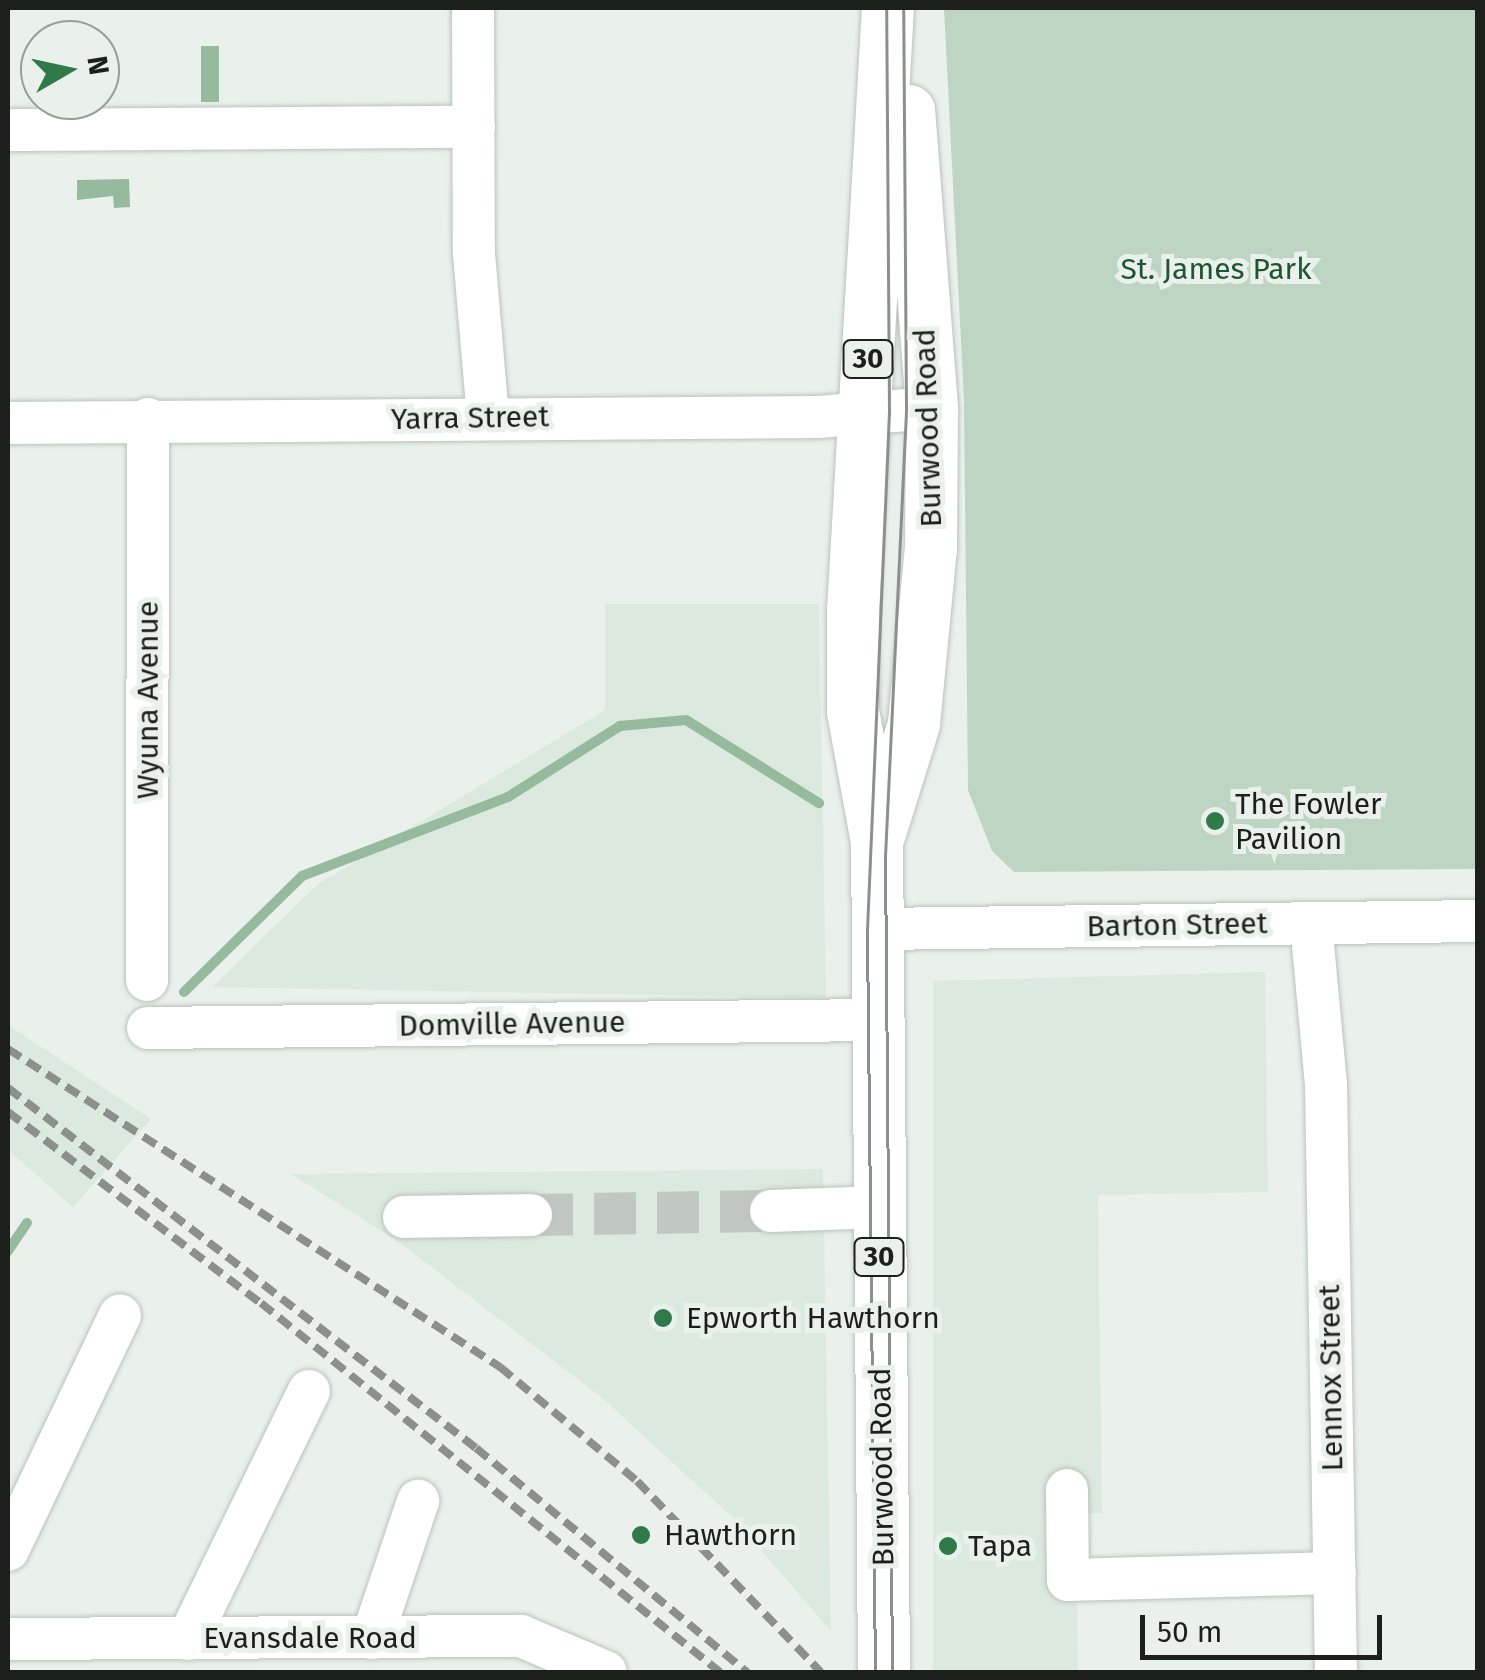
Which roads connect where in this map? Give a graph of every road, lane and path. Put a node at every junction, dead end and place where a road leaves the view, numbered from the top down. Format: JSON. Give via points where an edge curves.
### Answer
{"nodes":[{"id":1,"x":473,"y":8,"type":"edge"},
{"id":2,"x":888,"y":8,"type":"edge"},
{"id":3,"x":902,"y":8,"type":"edge"},
{"id":4,"x":474,"y":127,"type":"junction"},
{"id":5,"x":8,"y":130,"type":"edge"},
{"id":6,"x":932,"y":408,"type":"junction"},
{"id":7,"x":864,"y":414,"type":"junction"},
{"id":8,"x":473,"y":417,"type":"junction"},
{"id":9,"x":148,"y":420,"type":"junction"},
{"id":10,"x":8,"y":424,"type":"edge"},
{"id":11,"x":877,"y":842,"type":"junction"},
{"id":12,"x":1478,"y":921,"type":"edge"},
{"id":13,"x":1326,"y":923,"type":"junction"},
{"id":14,"x":877,"y":929,"type":"junction"},
{"id":15,"x":147,"y":980,"type":"dead end"},
{"id":16,"x":877,"y":1020,"type":"junction"},
{"id":17,"x":148,"y":1028,"type":"dead end"},
{"id":18,"x":879,"y":1207,"type":"junction"},
{"id":19,"x":771,"y":1210,"type":"tunnel mouth"},
{"id":20,"x":532,"y":1215,"type":"tunnel mouth"},
{"id":21,"x":404,"y":1217,"type":"dead end"},
{"id":22,"x":120,"y":1315,"type":"dead end"},
{"id":23,"x":309,"y":1390,"type":"dead end"},
{"id":24,"x":1067,"y":1490,"type":"dead end"},
{"id":25,"x":418,"y":1501,"type":"dead end"},
{"id":26,"x":8,"y":1550,"type":"edge"},
{"id":27,"x":1335,"y":1573,"type":"junction"},
{"id":28,"x":372,"y":1638,"type":"junction"},
{"id":29,"x":8,"y":1640,"type":"edge"},
{"id":30,"x":164,"y":1650,"type":"edge"},
{"id":31,"x":606,"y":1672,"type":"edge"},
{"id":32,"x":884,"y":1672,"type":"edge"},
{"id":33,"x":1336,"y":1672,"type":"edge"}],
"edges":[{"from":1,"to":4,"type":"street"},
{"from":2,"to":7,"type":"main road","name":"Burwood Road","number":"30"},
{"from":3,"to":6,"type":"main road","name":"Burwood Road","number":"30"},
{"from":4,"to":5,"type":"street"},
{"from":4,"to":8,"type":"street"},
{"from":6,"to":7,"type":"street","name":"Yarra Street"},
{"from":6,"to":11,"type":"main road","name":"Burwood Road","number":"30","via":[[931,548],[914,724]]},
{"from":7,"to":8,"type":"street","name":"Yarra Street"},
{"from":7,"to":11,"type":"main road","name":"Burwood Road","number":"30","via":[[853,711]]},
{"from":8,"to":9,"type":"street","name":"Yarra Street"},
{"from":9,"to":10,"type":"street","name":"Yarra Street"},
{"from":9,"to":15,"type":"street","name":"Wyuna Avenue"},
{"from":11,"to":14,"type":"main road","name":"Burwood Road","number":"30"},
{"from":12,"to":13,"type":"street","name":"Barton Street"},
{"from":13,"to":14,"type":"street","name":"Barton Street"},
{"from":13,"to":27,"type":"street","name":"Lennox Street"},
{"from":14,"to":16,"type":"main road","name":"Burwood Road","number":"30"},
{"from":16,"to":17,"type":"street","name":"Domville Avenue"},
{"from":16,"to":18,"type":"main road","name":"Burwood Road","number":"30"},
{"from":18,"to":19,"type":"street"},
{"from":18,"to":32,"type":"main road","name":"Burwood Road","number":"30"},
{"from":20,"to":21,"type":"street"},
{"from":22,"to":26,"type":"street"},
{"from":23,"to":30,"type":"street"},
{"from":24,"to":27,"type":"street","via":[[1068,1580]]},
{"from":25,"to":28,"type":"street"},
{"from":27,"to":33,"type":"street","name":"Lennox Street"},
{"from":28,"to":30,"type":"street","name":"Evansdale Road"},
{"from":28,"to":31,"type":"street","name":"Evansdale Road","via":[[520,1636]]},
{"from":29,"to":30,"type":"street","name":"Evansdale Road"}]}
